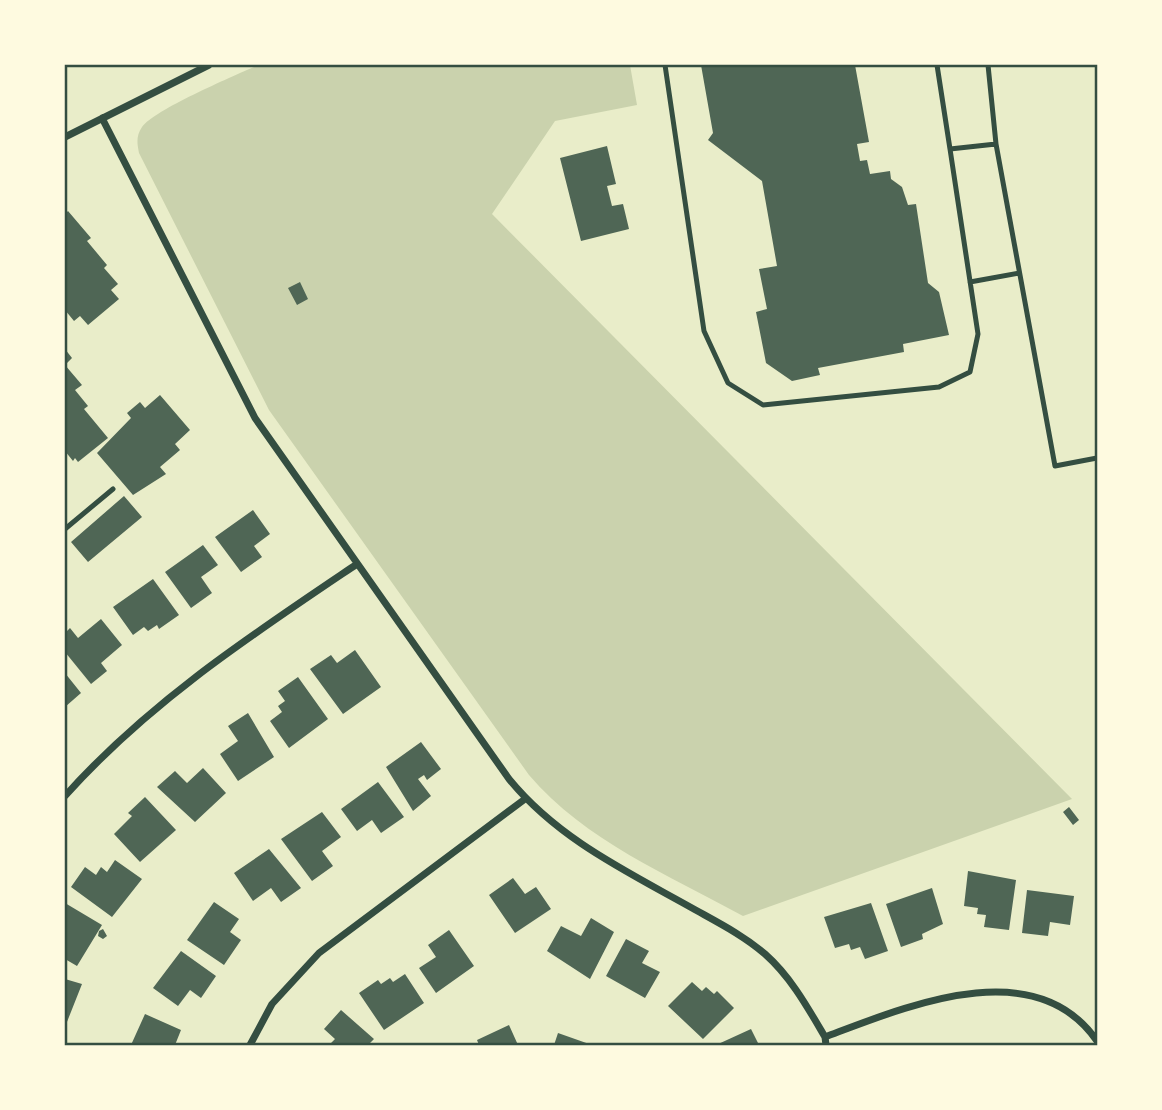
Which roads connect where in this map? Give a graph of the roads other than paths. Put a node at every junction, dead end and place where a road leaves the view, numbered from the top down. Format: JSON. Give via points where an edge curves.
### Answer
{"nodes":[{"id":1,"x":209,"y":65,"type":"edge"},
{"id":2,"x":665,"y":65,"type":"edge"},
{"id":3,"x":937,"y":65,"type":"edge"},
{"id":4,"x":988,"y":65,"type":"edge"},
{"id":5,"x":102,"y":118,"type":"junction"},
{"id":6,"x":65,"y":137,"type":"edge"},
{"id":7,"x":996,"y":144,"type":"junction"},
{"id":8,"x":950,"y":149,"type":"junction"},
{"id":9,"x":1019,"y":273,"type":"junction"},
{"id":10,"x":970,"y":282,"type":"junction"},
{"id":11,"x":1097,"y":458,"type":"edge"},
{"id":12,"x":113,"y":489,"type":"dead end"},
{"id":13,"x":66,"y":525,"type":"edge"},
{"id":14,"x":357,"y":564,"type":"junction"},
{"id":15,"x":65,"y":796,"type":"edge"},
{"id":16,"x":525,"y":799,"type":"junction"},
{"id":17,"x":826,"y":1041,"type":"edge"},
{"id":18,"x":1097,"y":1041,"type":"edge"},
{"id":19,"x":250,"y":1045,"type":"edge"}],
"edges":[{"from":1,"to":5,"type":"street"},
{"from":2,"to":10,"type":"lane","via":[[704,331],[728,383],[764,405],[939,387],[970,372],[978,334]]},
{"from":3,"to":8,"type":"lane"},
{"from":4,"to":7,"type":"lane"},
{"from":5,"to":6,"type":"street"},
{"from":5,"to":14,"type":"street","via":[[234,382]]},
{"from":7,"to":8,"type":"lane"},
{"from":7,"to":9,"type":"lane"},
{"from":8,"to":10,"type":"lane"},
{"from":9,"to":10,"type":"lane"},
{"from":9,"to":11,"type":"lane","via":[[1055,466]]},
{"from":12,"to":13,"type":"lane"},
{"from":14,"to":15,"type":"street","via":[[160,704]]},
{"from":14,"to":16,"type":"street"},
{"from":16,"to":17,"type":"street","via":[[570,838],[733,931],[765,955],[789,979]]},
{"from":16,"to":19,"type":"street","via":[[319,953],[272,1004]]},
{"from":17,"to":18,"type":"street","via":[[927,1002],[984,992],[1053,1002],[1073,1015]]}]}
